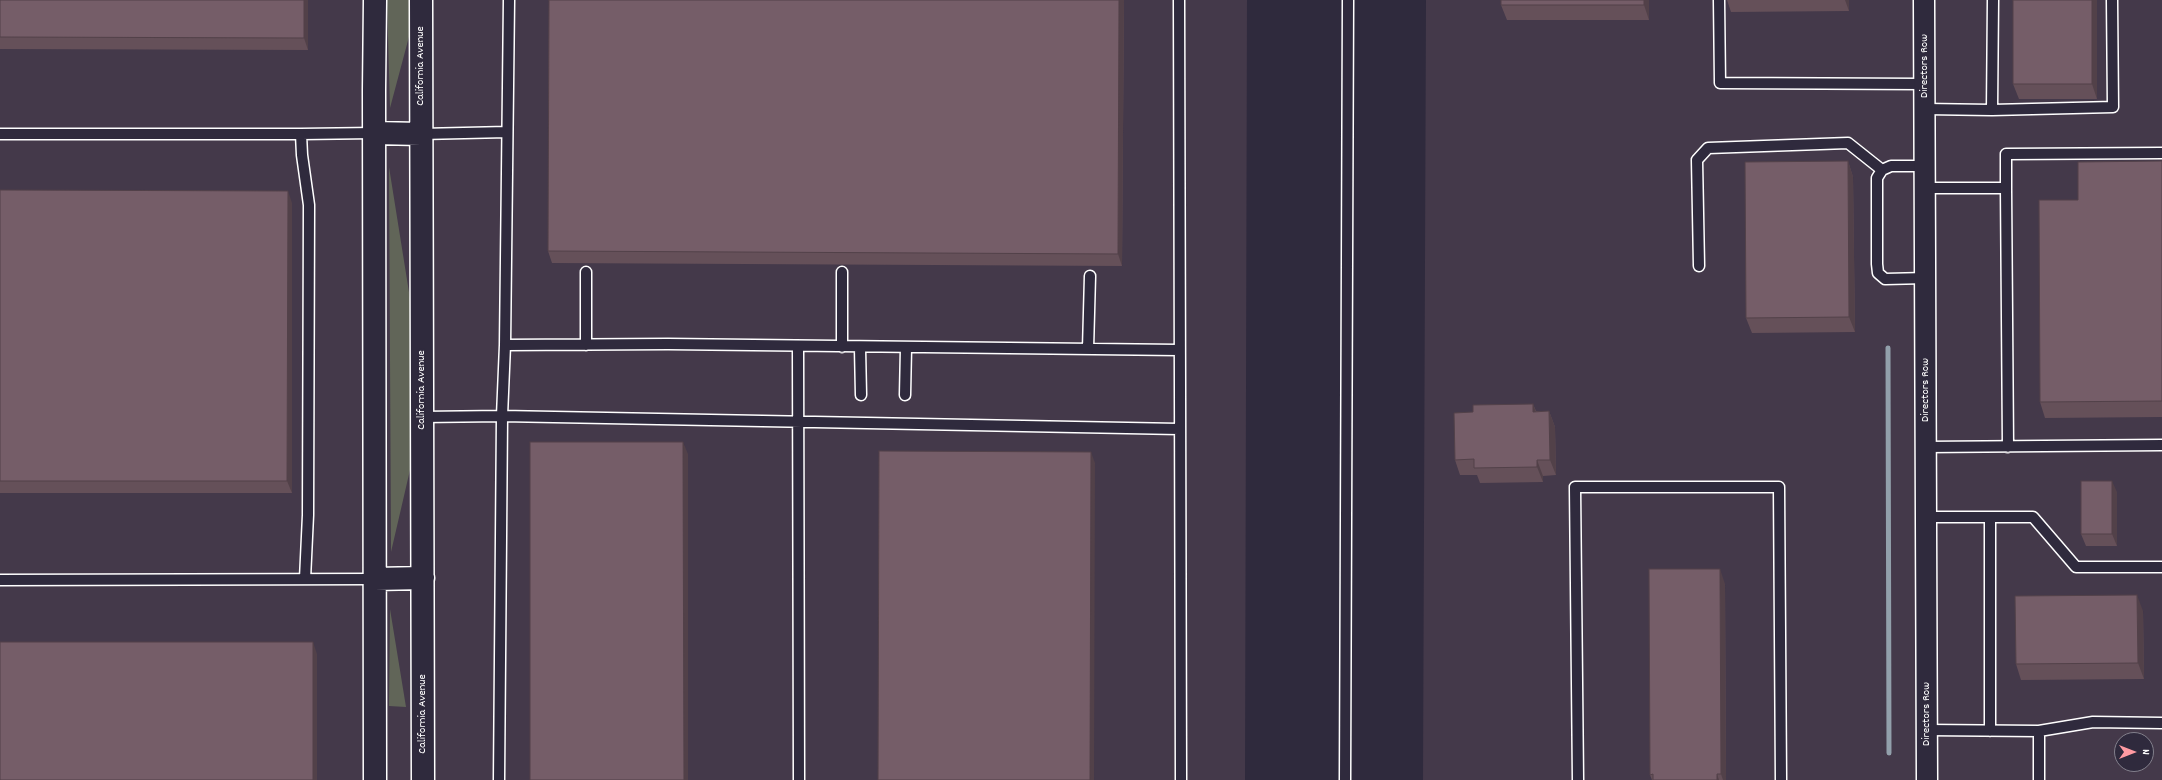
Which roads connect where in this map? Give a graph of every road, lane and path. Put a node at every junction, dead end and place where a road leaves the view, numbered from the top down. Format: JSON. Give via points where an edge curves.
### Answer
{"nodes":[{"id":1,"x":375,"y":0,"type":"edge"},
{"id":2,"x":421,"y":0,"type":"edge"},
{"id":3,"x":509,"y":0,"type":"edge"},
{"id":4,"x":1179,"y":0,"type":"edge"},
{"id":5,"x":1348,"y":0,"type":"edge"},
{"id":6,"x":1719,"y":0,"type":"edge"},
{"id":7,"x":1924,"y":0,"type":"edge"},
{"id":8,"x":1993,"y":0,"type":"edge"},
{"id":9,"x":2112,"y":0,"type":"edge"},
{"id":10,"x":1925,"y":84,"type":"junction"},
{"id":11,"x":1925,"y":109,"type":"junction"},
{"id":12,"x":1992,"y":110,"type":"junction"},
{"id":13,"x":507,"y":132,"type":"junction"},
{"id":14,"x":0,"y":134,"type":"edge"},
{"id":15,"x":301,"y":134,"type":"junction"},
{"id":16,"x":374,"y":134,"type":"junction"},
{"id":17,"x":421,"y":134,"type":"junction"},
{"id":18,"x":2162,"y":153,"type":"edge"},
{"id":19,"x":1925,"y":166,"type":"junction"},
{"id":20,"x":1882,"y":170,"type":"junction"},
{"id":21,"x":1925,"y":188,"type":"junction"},
{"id":22,"x":2006,"y":188,"type":"junction"},
{"id":23,"x":1700,"y":266,"type":"dead end"},
{"id":24,"x":586,"y":272,"type":"dead end"},
{"id":25,"x":842,"y":272,"type":"dead end"},
{"id":26,"x":1090,"y":276,"type":"dead end"},
{"id":27,"x":1926,"y":278,"type":"junction"},
{"id":28,"x":586,"y":345,"type":"junction"},
{"id":29,"x":505,"y":346,"type":"junction"},
{"id":30,"x":798,"y":346,"type":"junction"},
{"id":31,"x":842,"y":347,"type":"junction"},
{"id":32,"x":860,"y":348,"type":"junction"},
{"id":33,"x":906,"y":348,"type":"junction"},
{"id":34,"x":1088,"y":349,"type":"junction"},
{"id":35,"x":1179,"y":350,"type":"junction"},
{"id":36,"x":905,"y":395,"type":"dead end"},
{"id":37,"x":861,"y":396,"type":"dead end"},
{"id":38,"x":502,"y":416,"type":"junction"},
{"id":39,"x":422,"y":417,"type":"junction"},
{"id":40,"x":799,"y":422,"type":"junction"},
{"id":41,"x":1179,"y":429,"type":"junction"},
{"id":42,"x":2162,"y":445,"type":"edge"},
{"id":43,"x":1926,"y":447,"type":"junction"},
{"id":44,"x":2008,"y":447,"type":"junction"},
{"id":45,"x":1990,"y":516,"type":"junction"},
{"id":46,"x":1926,"y":517,"type":"junction"},
{"id":47,"x":2162,"y":566,"type":"edge"},
{"id":48,"x":423,"y":578,"type":"junction"},
{"id":49,"x":305,"y":579,"type":"junction"},
{"id":50,"x":375,"y":579,"type":"junction"},
{"id":51,"x":0,"y":580,"type":"edge"},
{"id":52,"x":2162,"y":723,"type":"edge"},
{"id":53,"x":1927,"y":730,"type":"junction"},
{"id":54,"x":1990,"y":731,"type":"junction"},
{"id":55,"x":2038,"y":731,"type":"junction"},
{"id":56,"x":375,"y":780,"type":"edge"},
{"id":57,"x":423,"y":780,"type":"edge"},
{"id":58,"x":500,"y":780,"type":"edge"},
{"id":59,"x":799,"y":780,"type":"edge"},
{"id":60,"x":1181,"y":780,"type":"edge"},
{"id":61,"x":1345,"y":780,"type":"edge"},
{"id":62,"x":1578,"y":780,"type":"edge"},
{"id":63,"x":1780,"y":780,"type":"edge"},
{"id":64,"x":1927,"y":780,"type":"edge"},
{"id":65,"x":2038,"y":780,"type":"edge"}],
"edges":[{"from":1,"to":16,"type":"main road"},
{"from":2,"to":17,"type":"main road","name":"California Avenue"},
{"from":3,"to":13,"type":"lane"},
{"from":4,"to":35,"type":"lane"},
{"from":5,"to":61,"type":"lane"},
{"from":6,"to":10,"type":"lane","via":[[1720,83]]},
{"from":7,"to":10,"type":"street","name":"Directors Row"},
{"from":8,"to":12,"type":"lane"},
{"from":9,"to":12,"type":"lane","via":[[2113,108]]},
{"from":10,"to":11,"type":"street","name":"Directors Row"},
{"from":11,"to":12,"type":"lane"},
{"from":11,"to":19,"type":"street","name":"Directors Row"},
{"from":13,"to":17,"type":"lane"},
{"from":13,"to":29,"type":"lane"},
{"from":14,"to":15,"type":"lane"},
{"from":15,"to":16,"type":"lane"},
{"from":15,"to":49,"type":"lane","via":[[309,205],[309,501]]},
{"from":16,"to":17,"type":"main road"},
{"from":16,"to":50,"type":"main road"},
{"from":17,"to":39,"type":"main road","name":"California Avenue"},
{"from":18,"to":22,"type":"lane","via":[[2006,154]]},
{"from":19,"to":20,"type":"lane","via":[[1890,166]]},
{"from":19,"to":21,"type":"street","name":"Directors Row"},
{"from":20,"to":23,"type":"lane","via":[[1848,143],[1708,148],[1697,160]]},
{"from":20,"to":27,"type":"lane","via":[[1877,178],[1878,273],[1885,278]]},
{"from":21,"to":22,"type":"lane"},
{"from":21,"to":27,"type":"street","name":"Directors Row"},
{"from":22,"to":44,"type":"lane"},
{"from":24,"to":28,"type":"lane"},
{"from":25,"to":31,"type":"lane"},
{"from":26,"to":34,"type":"lane"},
{"from":27,"to":43,"type":"street","name":"Directors Row"},
{"from":28,"to":29,"type":"lane"},
{"from":28,"to":30,"type":"lane"},
{"from":29,"to":38,"type":"lane"},
{"from":30,"to":31,"type":"lane"},
{"from":30,"to":40,"type":"lane"},
{"from":31,"to":32,"type":"lane"},
{"from":32,"to":33,"type":"lane"},
{"from":32,"to":37,"type":"lane"},
{"from":33,"to":34,"type":"lane"},
{"from":33,"to":36,"type":"lane"},
{"from":34,"to":35,"type":"lane"},
{"from":35,"to":41,"type":"lane"},
{"from":38,"to":39,"type":"lane"},
{"from":38,"to":40,"type":"lane"},
{"from":38,"to":58,"type":"lane"},
{"from":39,"to":48,"type":"main road","name":"California Avenue"},
{"from":40,"to":41,"type":"lane"},
{"from":40,"to":59,"type":"lane"},
{"from":41,"to":60,"type":"lane"},
{"from":42,"to":44,"type":"lane"},
{"from":43,"to":44,"type":"lane"},
{"from":43,"to":46,"type":"street","name":"Directors Row"},
{"from":45,"to":46,"type":"lane"},
{"from":45,"to":47,"type":"lane","via":[[2033,517],[2076,566]]},
{"from":45,"to":54,"type":"lane"},
{"from":46,"to":53,"type":"street","name":"Directors Row"},
{"from":48,"to":50,"type":"main road"},
{"from":48,"to":57,"type":"main road","name":"California Avenue"},
{"from":49,"to":50,"type":"lane"},
{"from":49,"to":51,"type":"lane"},
{"from":50,"to":56,"type":"main road"},
{"from":52,"to":55,"type":"lane","via":[[2093,722]]},
{"from":53,"to":54,"type":"lane"},
{"from":53,"to":64,"type":"street","name":"Directors Row"},
{"from":54,"to":55,"type":"lane"},
{"from":55,"to":65,"type":"lane"},
{"from":62,"to":63,"type":"lane","via":[[1575,487],[1779,487]]}]}
